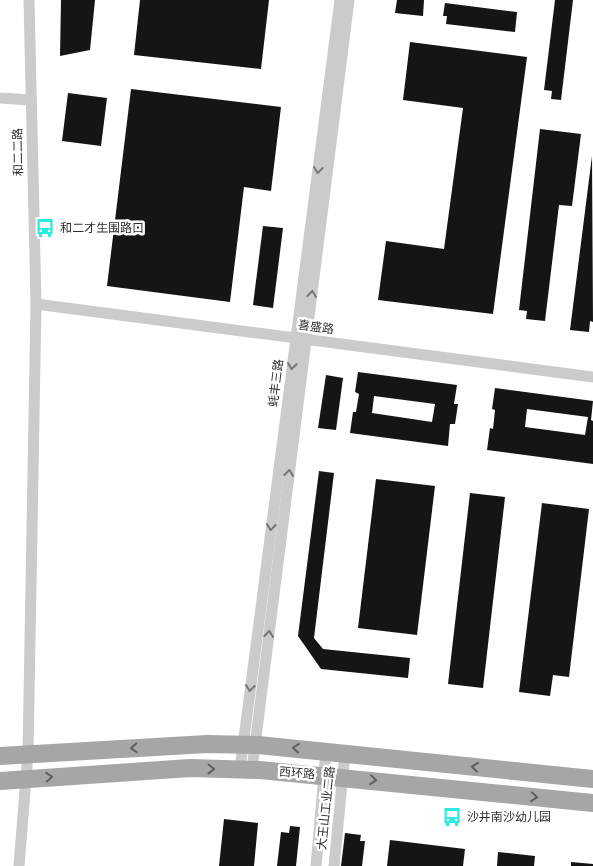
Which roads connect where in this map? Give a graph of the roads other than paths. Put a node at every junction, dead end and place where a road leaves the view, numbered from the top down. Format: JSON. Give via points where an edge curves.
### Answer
{"nodes":[{"id":1,"x":29,"y":0,"type":"edge"},
{"id":2,"x":340,"y":0,"type":"edge"},
{"id":3,"x":349,"y":0,"type":"edge"},
{"id":4,"x":0,"y":98,"type":"edge"},
{"id":5,"x":31,"y":100,"type":"junction"},
{"id":6,"x":36,"y":304,"type":"junction"},
{"id":7,"x":301,"y":339,"type":"junction"},
{"id":8,"x":593,"y":377,"type":"edge"},
{"id":9,"x":249,"y":745,"type":"junction"},
{"id":10,"x":326,"y":751,"type":"junction"},
{"id":11,"x":28,"y":753,"type":"junction"},
{"id":12,"x":345,"y":753,"type":"junction"},
{"id":13,"x":0,"y":756,"type":"edge"},
{"id":14,"x":246,"y":769,"type":"junction"},
{"id":15,"x":325,"y":775,"type":"junction"},
{"id":16,"x":343,"y":777,"type":"junction"},
{"id":17,"x":25,"y":779,"type":"junction"},
{"id":18,"x":593,"y":779,"type":"edge"},
{"id":19,"x":0,"y":781,"type":"edge"},
{"id":20,"x":593,"y":803,"type":"edge"},
{"id":21,"x":19,"y":866,"type":"edge"},
{"id":22,"x":316,"y":866,"type":"edge"},
{"id":23,"x":334,"y":866,"type":"edge"}],
"edges":[{"from":1,"to":5,"type":"street","name":"和二二路"},
{"from":2,"to":7,"type":"street","name":"蚝丰三路","one_way":true},
{"from":7,"to":3,"type":"street","name":"蚝丰三路","one_way":true},
{"from":4,"to":5,"type":"street"},
{"from":5,"to":6,"type":"street","name":"和二二路"},
{"from":6,"to":7,"type":"street","name":"喜盛路"},
{"from":6,"to":11,"type":"street","name":"和二二路"},
{"from":7,"to":8,"type":"street","name":"喜盛路"},
{"from":7,"to":9,"type":"street","name":"蚝丰三路"},
{"from":10,"to":9,"type":"main road","name":"西环路","one_way":true},
{"from":9,"to":11,"type":"main road","name":"西环路","one_way":true,"via":[[207,744]]},
{"from":9,"to":14,"type":"street","name":"蚝丰三路"},
{"from":10,"to":12,"type":"main road","name":"西环路"},
{"from":10,"to":15,"type":"street","name":"大王山工业二路"},
{"from":11,"to":13,"type":"main road","name":"西环路"},
{"from":11,"to":17,"type":"street","name":"和二二路"},
{"from":12,"to":16,"type":"street","name":"大王山工业二路"},
{"from":18,"to":12,"type":"main road","name":"西环路","one_way":true},
{"from":14,"to":15,"type":"main road","name":"西环路"},
{"from":17,"to":14,"type":"main road","name":"西环路","one_way":true,"via":[[190,768]]},
{"from":15,"to":16,"type":"main road","name":"西环路"},
{"from":15,"to":22,"type":"street","name":"大王山工业二路"},
{"from":16,"to":20,"type":"main road","name":"西环路","one_way":true},
{"from":16,"to":23,"type":"street","name":"大王山工业二路"},
{"from":17,"to":19,"type":"main road","name":"西环路"},
{"from":17,"to":21,"type":"street","name":"和二二路"}]}
